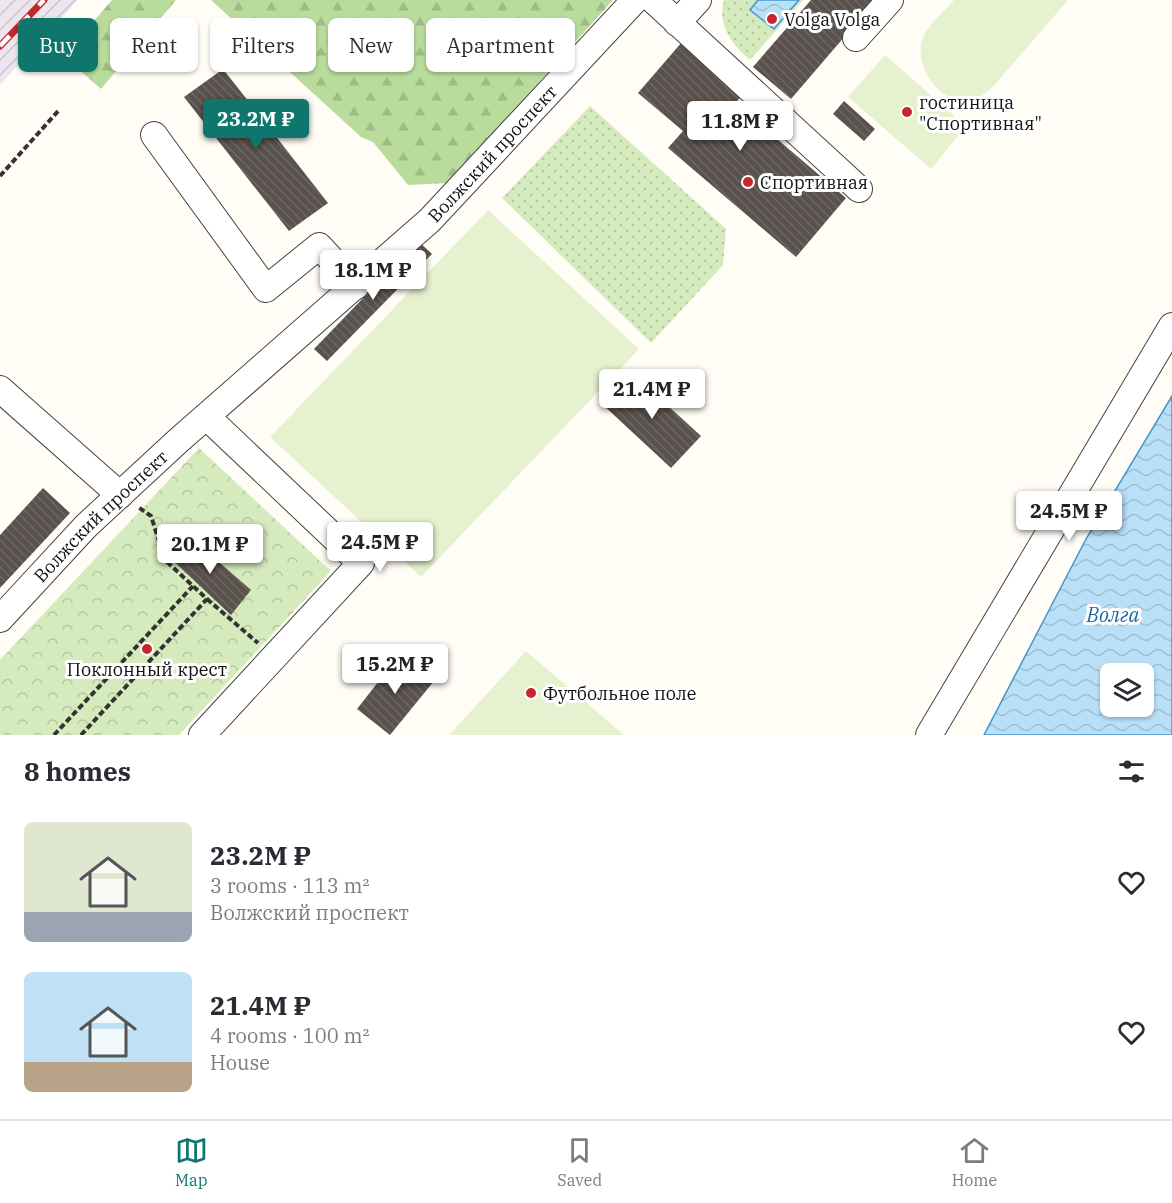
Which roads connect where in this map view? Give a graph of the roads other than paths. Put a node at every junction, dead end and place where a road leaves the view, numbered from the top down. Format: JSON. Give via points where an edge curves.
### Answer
{"nodes":[{"id":1,"x":635,"y":0,"type":"edge"},
{"id":2,"x":653,"y":0,"type":"edge"},
{"id":3,"x":698,"y":0,"type":"edge"},
{"id":4,"x":890,"y":0,"type":"edge"},
{"id":5,"x":677,"y":23,"type":"junction"},
{"id":6,"x":856,"y":38,"type":"dead end"},
{"id":7,"x":154,"y":135,"type":"dead end"},
{"id":8,"x":859,"y":189,"type":"dead end"},
{"id":9,"x":356,"y":286,"type":"junction"},
{"id":10,"x":1172,"y":326,"type":"edge"},
{"id":11,"x":0,"y":389,"type":"edge"},
{"id":12,"x":207,"y":417,"type":"junction"},
{"id":13,"x":131,"y":502,"type":"junction"},
{"id":14,"x":0,"y":619,"type":"edge"},
{"id":15,"x":202,"y":735,"type":"edge"},
{"id":16,"x":929,"y":735,"type":"edge"}],
"edges":[{"from":1,"to":9,"type":"street","name":"Волжский проспект","via":[[430,220]]},
{"from":2,"to":5,"type":"street"},
{"from":3,"to":5,"type":"street"},
{"from":4,"to":6,"type":"street"},
{"from":5,"to":8,"type":"street"},
{"from":7,"to":9,"type":"street","via":[[266,289],[319,246]]},
{"from":9,"to":12,"type":"street","name":"Волжский проспект"},
{"from":10,"to":16,"type":"street"},
{"from":11,"to":13,"type":"street"},
{"from":12,"to":13,"type":"street","name":"Волжский проспект","via":[[179,440]]},
{"from":12,"to":15,"type":"street","via":[[361,563]]},
{"from":13,"to":14,"type":"street","name":"Волжский проспект","via":[[86,526]]}]}
